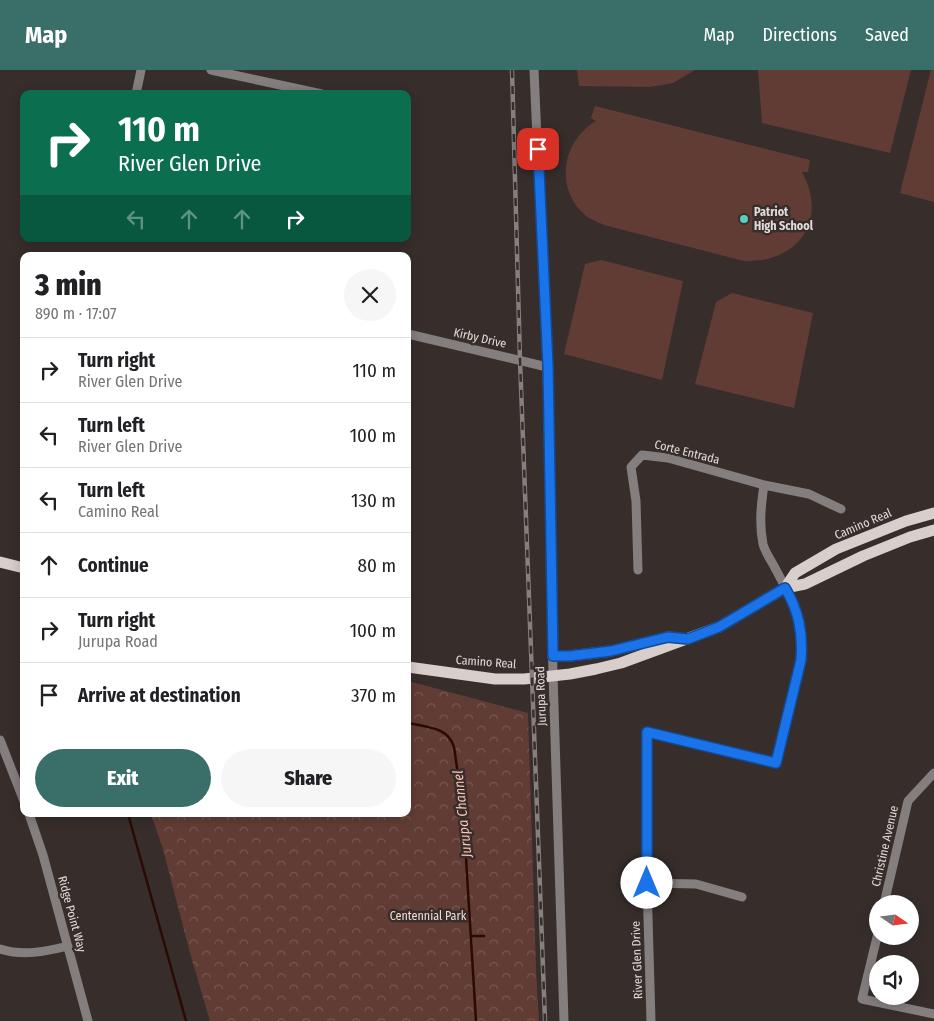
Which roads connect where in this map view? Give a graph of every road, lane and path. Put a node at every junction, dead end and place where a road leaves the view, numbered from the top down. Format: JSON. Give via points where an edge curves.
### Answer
{"nodes":[{"id":1,"x":141,"y":70,"type":"edge"},
{"id":2,"x":211,"y":70,"type":"edge"},
{"id":3,"x":534,"y":70,"type":"edge"},
{"id":4,"x":137,"y":90,"type":"edge"},
{"id":5,"x":304,"y":90,"type":"edge"},
{"id":6,"x":411,"y":335,"type":"edge"},
{"id":7,"x":548,"y":366,"type":"junction"},
{"id":8,"x":764,"y":485,"type":"junction"},
{"id":9,"x":841,"y":509,"type":"dead end"},
{"id":10,"x":934,"y":513,"type":"edge"},
{"id":11,"x":934,"y":530,"type":"edge"},
{"id":12,"x":0,"y":562,"type":"edge"},
{"id":13,"x":20,"y":567,"type":"edge"},
{"id":14,"x":638,"y":570,"type":"dead end"},
{"id":15,"x":785,"y":588,"type":"junction"},
{"id":16,"x":688,"y":639,"type":"junction"},
{"id":17,"x":553,"y":656,"type":"junction"},
{"id":18,"x":411,"y":667,"type":"edge"},
{"id":19,"x":553,"y":675,"type":"junction"},
{"id":20,"x":0,"y":740,"type":"edge"},
{"id":21,"x":934,"y":773,"type":"edge"},
{"id":22,"x":20,"y":791,"type":"edge"},
{"id":23,"x":29,"y":817,"type":"edge"},
{"id":24,"x":647,"y":883,"type":"junction"},
{"id":25,"x":886,"y":895,"type":"edge"},
{"id":26,"x":742,"y":898,"type":"dead end"},
{"id":27,"x":875,"y":945,"type":"edge"},
{"id":28,"x":68,"y":946,"type":"junction"},
{"id":29,"x":0,"y":950,"type":"edge"},
{"id":30,"x":934,"y":1014,"type":"edge"},
{"id":31,"x":88,"y":1021,"type":"edge"},
{"id":32,"x":564,"y":1021,"type":"edge"},
{"id":33,"x":651,"y":1021,"type":"edge"}],
"edges":[{"from":1,"to":4,"type":"street"},
{"from":2,"to":5,"type":"street"},
{"from":3,"to":7,"type":"street","name":"Jurupa Road"},
{"from":6,"to":7,"type":"street","name":"Kirby Drive"},
{"from":7,"to":17,"type":"street","name":"Jurupa Road"},
{"from":8,"to":9,"type":"street","name":"Corte Entrada","via":[[809,494]]},
{"from":8,"to":14,"type":"street","name":"Corte Entrada","via":[[668,458],[642,454],[631,467],[636,501]]},
{"from":8,"to":15,"type":"street","via":[[760,512],[763,546]]},
{"from":10,"to":15,"type":"main road","name":"Camino Real","via":[[836,549],[795,573]]},
{"from":11,"to":15,"type":"main road","name":"Camino Real","via":[[863,556],[805,584]]},
{"from":12,"to":13,"type":"main road"},
{"from":15,"to":16,"type":"main road","name":"Camino Real","via":[[719,627]]},
{"from":15,"to":24,"type":"street","name":"River Glen Drive","via":[[796,610],[802,643],[797,681],[776,763],[647,732]]},
{"from":16,"to":17,"type":"main road","via":[[668,637],[611,651]]},
{"from":16,"to":19,"type":"main road","name":"Camino Real","via":[[621,663]]},
{"from":17,"to":19,"type":"street","name":"Jurupa Road"},
{"from":18,"to":19,"type":"main road","name":"Camino Real","via":[[495,679]]},
{"from":19,"to":32,"type":"street","name":"Jurupa Road"},
{"from":20,"to":22,"type":"street"},
{"from":21,"to":25,"type":"street","name":"Christine Avenue","via":[[908,801]]},
{"from":23,"to":28,"type":"street","name":"Ridge Point Way"},
{"from":24,"to":26,"type":"street","via":[[696,884]]},
{"from":24,"to":33,"type":"street","name":"River Glen Drive"},
{"from":27,"to":30,"type":"street","via":[[862,999]]},
{"from":28,"to":29,"type":"street","via":[[22,954]]},
{"from":28,"to":31,"type":"street","name":"Ridge Point Way"}]}
